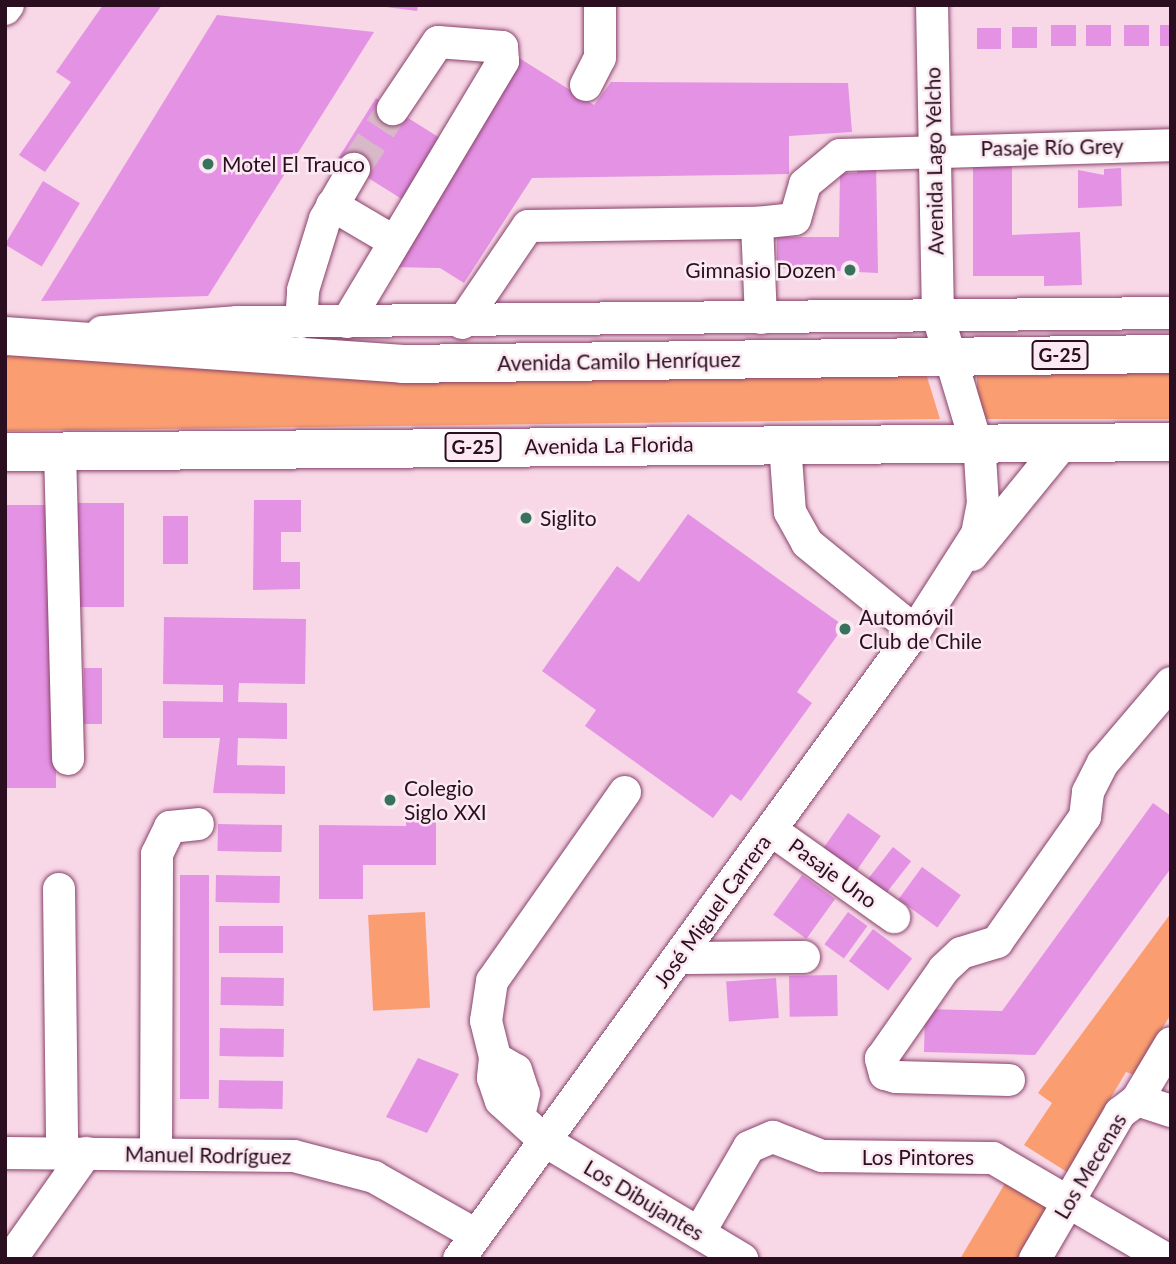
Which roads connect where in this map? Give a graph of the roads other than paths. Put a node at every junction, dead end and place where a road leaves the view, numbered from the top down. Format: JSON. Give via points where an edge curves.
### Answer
{"nodes":[{"id":1,"x":600,"y":5,"type":"edge"},
{"id":2,"x":932,"y":5,"type":"edge"},
{"id":3,"x":586,"y":85,"type":"dead end"},
{"id":4,"x":393,"y":109,"type":"tunnel mouth"},
{"id":5,"x":1171,"y":145,"type":"edge"},
{"id":6,"x":933,"y":148,"type":"junction"},
{"id":7,"x":355,"y":169,"type":"tunnel mouth"},
{"id":8,"x":332,"y":205,"type":"junction"},
{"id":9,"x":758,"y":223,"type":"junction"},
{"id":10,"x":393,"y":241,"type":"junction"},
{"id":11,"x":1171,"y":313,"type":"edge"},
{"id":12,"x":938,"y":316,"type":"junction"},
{"id":13,"x":761,"y":318,"type":"junction"},
{"id":14,"x":301,"y":322,"type":"junction"},
{"id":15,"x":347,"y":322,"type":"junction"},
{"id":16,"x":462,"y":323,"type":"junction"},
{"id":17,"x":5,"y":336,"type":"edge"},
{"id":18,"x":68,"y":337,"type":"junction"},
{"id":19,"x":1171,"y":354,"type":"edge"},
{"id":20,"x":950,"y":355,"type":"junction"},
{"id":21,"x":1065,"y":441,"type":"junction"},
{"id":22,"x":976,"y":442,"type":"junction"},
{"id":23,"x":1171,"y":442,"type":"edge"},
{"id":24,"x":60,"y":451,"type":"junction"},
{"id":25,"x":5,"y":452,"type":"edge"},
{"id":26,"x":785,"y":461,"type":"junction"},
{"id":27,"x":963,"y":563,"type":"junction"},
{"id":28,"x":915,"y":631,"type":"junction"},
{"id":29,"x":1171,"y":683,"type":"edge"},
{"id":30,"x":68,"y":759,"type":"dead end"},
{"id":31,"x":625,"y":792,"type":"dead end"},
{"id":32,"x":198,"y":824,"type":"dead end"},
{"id":33,"x":771,"y":830,"type":"junction"},
{"id":34,"x":59,"y":889,"type":"dead end"},
{"id":35,"x":894,"y":917,"type":"dead end"},
{"id":36,"x":804,"y":957,"type":"dead end"},
{"id":37,"x":678,"y":958,"type":"junction"},
{"id":38,"x":1171,"y":1043,"type":"edge"},
{"id":39,"x":1009,"y":1080,"type":"dead end"},
{"id":40,"x":1137,"y":1100,"type":"junction"},
{"id":41,"x":1171,"y":1111,"type":"edge"},
{"id":42,"x":545,"y":1140,"type":"junction"},
{"id":43,"x":5,"y":1153,"type":"edge"},
{"id":44,"x":74,"y":1153,"type":"junction"},
{"id":45,"x":156,"y":1153,"type":"junction"},
{"id":46,"x":1069,"y":1201,"type":"junction"},
{"id":47,"x":699,"y":1233,"type":"junction"},
{"id":48,"x":473,"y":1250,"type":"edge"},
{"id":49,"x":11,"y":1259,"type":"edge"},
{"id":50,"x":743,"y":1259,"type":"edge"},
{"id":51,"x":1035,"y":1259,"type":"edge"},
{"id":52,"x":1166,"y":1259,"type":"edge"}],
"edges":[{"from":1,"to":3,"type":"street","via":[[599,64]]},
{"from":2,"to":6,"type":"street","name":"Avenida Lago Yelcho"},
{"from":4,"to":10,"type":"street","via":[[439,42],[502,47],[503,61]]},
{"from":5,"to":6,"type":"street","name":"Pasaje Río Grey"},
{"from":6,"to":9,"type":"street","name":"Pasaje Río Grey","via":[[841,155],[805,184],[795,219]]},
{"from":6,"to":12,"type":"street","name":"Avenida Lago Yelcho"},
{"from":7,"to":8,"type":"street"},
{"from":8,"to":10,"type":"street"},
{"from":8,"to":14,"type":"street","via":[[303,290]]},
{"from":9,"to":13,"type":"street"},
{"from":9,"to":16,"type":"street","via":[[528,226]]},
{"from":10,"to":15,"type":"street"},
{"from":11,"to":12,"type":"street","name":"Avenida Camilo Henríquez"},
{"from":12,"to":13,"type":"street","name":"Avenida Camilo Henríquez"},
{"from":12,"to":20,"type":"street","name":"José Miguel Carrera"},
{"from":13,"to":16,"type":"street","name":"Avenida Camilo Henríquez"},
{"from":14,"to":15,"type":"street","name":"Avenida Camilo Henríquez"},
{"from":14,"to":18,"type":"street","name":"Avenida Camilo Henríquez","via":[[173,323]]},
{"from":15,"to":16,"type":"street","name":"Avenida Camilo Henríquez"},
{"from":17,"to":18,"type":"main road","name":"Avenida Camilo Henríquez","number":"G-25"},
{"from":18,"to":20,"type":"main road","name":"Avenida Camilo Henríquez","number":"G-25","via":[[402,364]]},
{"from":19,"to":20,"type":"main road","name":"Avenida Camilo Henríquez","number":"G-25"},
{"from":20,"to":22,"type":"street","name":"José Miguel Carrera"},
{"from":21,"to":22,"type":"main road","name":"Avenida La Florida","number":"G-25"},
{"from":21,"to":23,"type":"main road","name":"Avenida La Florida","number":"G-25"},
{"from":21,"to":27,"type":"street","name":"José Miguel Carrera","via":[[993,535]]},
{"from":22,"to":26,"type":"main road","name":"Avenida La Florida","number":"G-25"},
{"from":22,"to":27,"type":"street","name":"José Miguel Carrera","via":[[984,504]]},
{"from":24,"to":25,"type":"main road","name":"Avenida La Florida","number":"G-25"},
{"from":24,"to":26,"type":"main road","name":"Avenida La Florida","number":"G-25"},
{"from":24,"to":30,"type":"street"},
{"from":26,"to":28,"type":"street","via":[[790,512],[807,543]]},
{"from":27,"to":28,"type":"street","name":"José Miguel Carrera"},
{"from":28,"to":33,"type":"street","name":"José Miguel Carrera"},
{"from":29,"to":39,"type":"street","via":[[1103,763],[1088,792],[1085,817],[1004,934],[961,953],[944,969],[881,1059],[885,1074],[896,1077]]},
{"from":31,"to":42,"type":"street","name":"Los Dibujantes","via":[[492,981],[486,1021],[495,1058],[493,1078],[501,1101]]},
{"from":32,"to":45,"type":"street","via":[[170,827],[157,854]]},
{"from":33,"to":35,"type":"street","name":"Pasaje Uno"},
{"from":33,"to":37,"type":"street","name":"José Miguel Carrera"},
{"from":34,"to":44,"type":"street"},
{"from":36,"to":37,"type":"street"},
{"from":37,"to":42,"type":"street","name":"José Miguel Carrera"},
{"from":38,"to":40,"type":"street","name":"Los Mecenas"},
{"from":40,"to":41,"type":"street"},
{"from":40,"to":46,"type":"street","name":"Los Mecenas","via":[[1120,1113]]},
{"from":42,"to":47,"type":"street","name":"Los Dibujantes"},
{"from":42,"to":48,"type":"street","name":"José Miguel Carrera"},
{"from":43,"to":44,"type":"street","name":"Manuel Rodríguez"},
{"from":44,"to":45,"type":"street","name":"Manuel Rodríguez"},
{"from":44,"to":49,"type":"street"},
{"from":45,"to":48,"type":"street","name":"Manuel Rodríguez","via":[[268,1154],[344,1167],[402,1190]]},
{"from":46,"to":47,"type":"street","name":"Los Pintores","via":[[992,1158],[836,1158],[765,1137],[750,1147]]},
{"from":46,"to":51,"type":"street","name":"Los Mecenas"},
{"from":46,"to":52,"type":"street","name":"Los Pintores"},
{"from":47,"to":50,"type":"street","name":"Los Dibujantes"}]}
